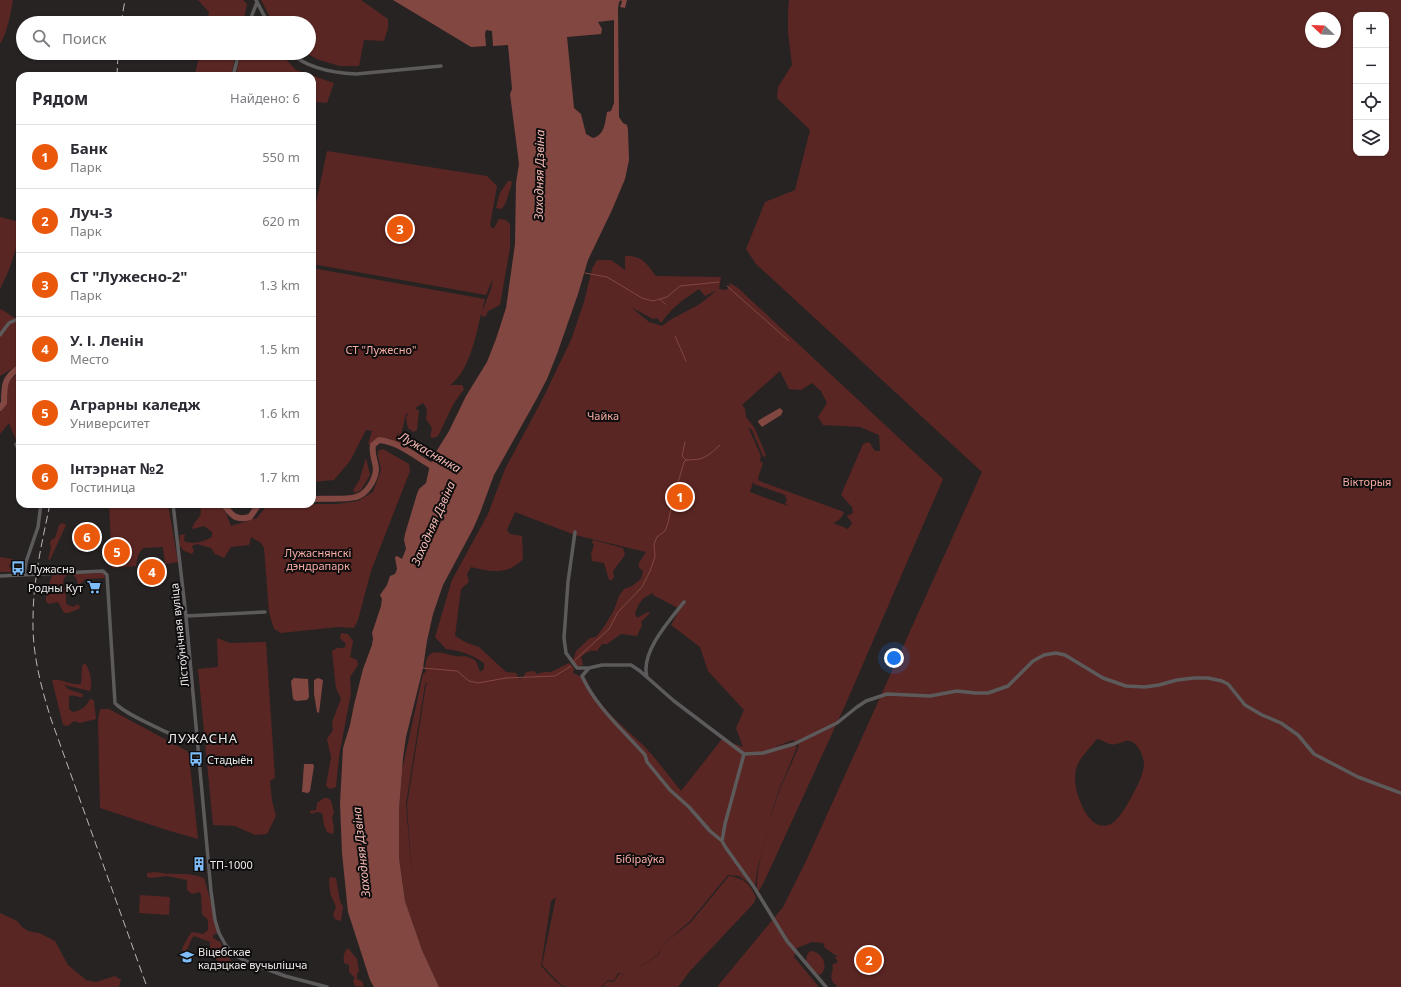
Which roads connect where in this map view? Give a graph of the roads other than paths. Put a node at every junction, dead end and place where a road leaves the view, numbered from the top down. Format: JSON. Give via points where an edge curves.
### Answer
{"nodes":[{"id":1,"x":257,"y":1,"type":"edge"},
{"id":2,"x":252,"y":16,"type":"edge"},
{"id":3,"x":264,"y":16,"type":"edge"},
{"id":4,"x":237,"y":60,"type":"edge"},
{"id":5,"x":303,"y":60,"type":"edge"},
{"id":6,"x":441,"y":66,"type":"dead end"},
{"id":7,"x":234,"y":72,"type":"edge"},
{"id":8,"x":16,"y":319,"type":"edge"},
{"id":9,"x":0,"y":335,"type":"edge"},
{"id":10,"x":40,"y":508,"type":"edge"},
{"id":11,"x":173,"y":508,"type":"edge"},
{"id":12,"x":575,"y":532,"type":"dead end"},
{"id":13,"x":24,"y":575,"type":"junction"},
{"id":14,"x":0,"y":576,"type":"edge"},
{"id":15,"x":684,"y":602,"type":"dead end"},
{"id":16,"x":265,"y":612,"type":"dead end"},
{"id":17,"x":186,"y":616,"type":"junction"},
{"id":18,"x":577,"y":668,"type":"junction"},
{"id":19,"x":589,"y":668,"type":"junction"},
{"id":20,"x":582,"y":676,"type":"junction"},
{"id":21,"x":647,"y":678,"type":"junction"},
{"id":22,"x":198,"y":740,"type":"junction"},
{"id":23,"x":744,"y":754,"type":"junction"},
{"id":24,"x":1401,"y":793,"type":"edge"},
{"id":25,"x":722,"y":841,"type":"junction"},
{"id":26,"x":327,"y":987,"type":"edge"},
{"id":27,"x":826,"y":987,"type":"edge"}],
"edges":[{"from":1,"to":2,"type":"street"},
{"from":1,"to":3,"type":"street"},
{"from":4,"to":7,"type":"street"},
{"from":5,"to":6,"type":"street","via":[[323,69],[344,74]]},
{"from":8,"to":9,"type":"street","via":[[9,322]]},
{"from":10,"to":13,"type":"street","via":[[38,527]]},
{"from":11,"to":17,"type":"street","name":"Лістоўнічная вуліца"},
{"from":12,"to":18,"type":"street","via":[[564,638],[566,654]]},
{"from":13,"to":14,"type":"street"},
{"from":13,"to":22,"type":"street","via":[[103,571],[107,575],[115,703],[129,713],[177,737]]},
{"from":15,"to":21,"type":"street","via":[[652,648],[645,670]]},
{"from":16,"to":17,"type":"street"},
{"from":17,"to":22,"type":"street","name":"Лістоўнічная вуліца"},
{"from":18,"to":19,"type":"street"},
{"from":18,"to":20,"type":"street"},
{"from":19,"to":20,"type":"street"},
{"from":19,"to":21,"type":"street","via":[[602,665],[631,665]]},
{"from":20,"to":25,"type":"street","via":[[602,708],[645,755],[647,762],[670,790]]},
{"from":21,"to":23,"type":"street"},
{"from":22,"to":26,"type":"street","name":"Лістоўнічная вуліца","via":[[211,891],[215,920],[221,937],[234,955],[246,961],[285,976]]},
{"from":23,"to":24,"type":"street","via":[[762,753],[794,744],[837,723],[866,701],[887,694],[930,696],[957,691],[988,693],[1008,686],[1033,661],[1044,655],[1056,653],[1065,655],[1103,678],[1126,686],[1145,687],[1194,678],[1222,681],[1228,684],[1245,705],[1281,723],[1298,736],[1314,754],[1358,777]]},
{"from":23,"to":25,"type":"street"},
{"from":25,"to":27,"type":"street","via":[[787,941]]}]}
